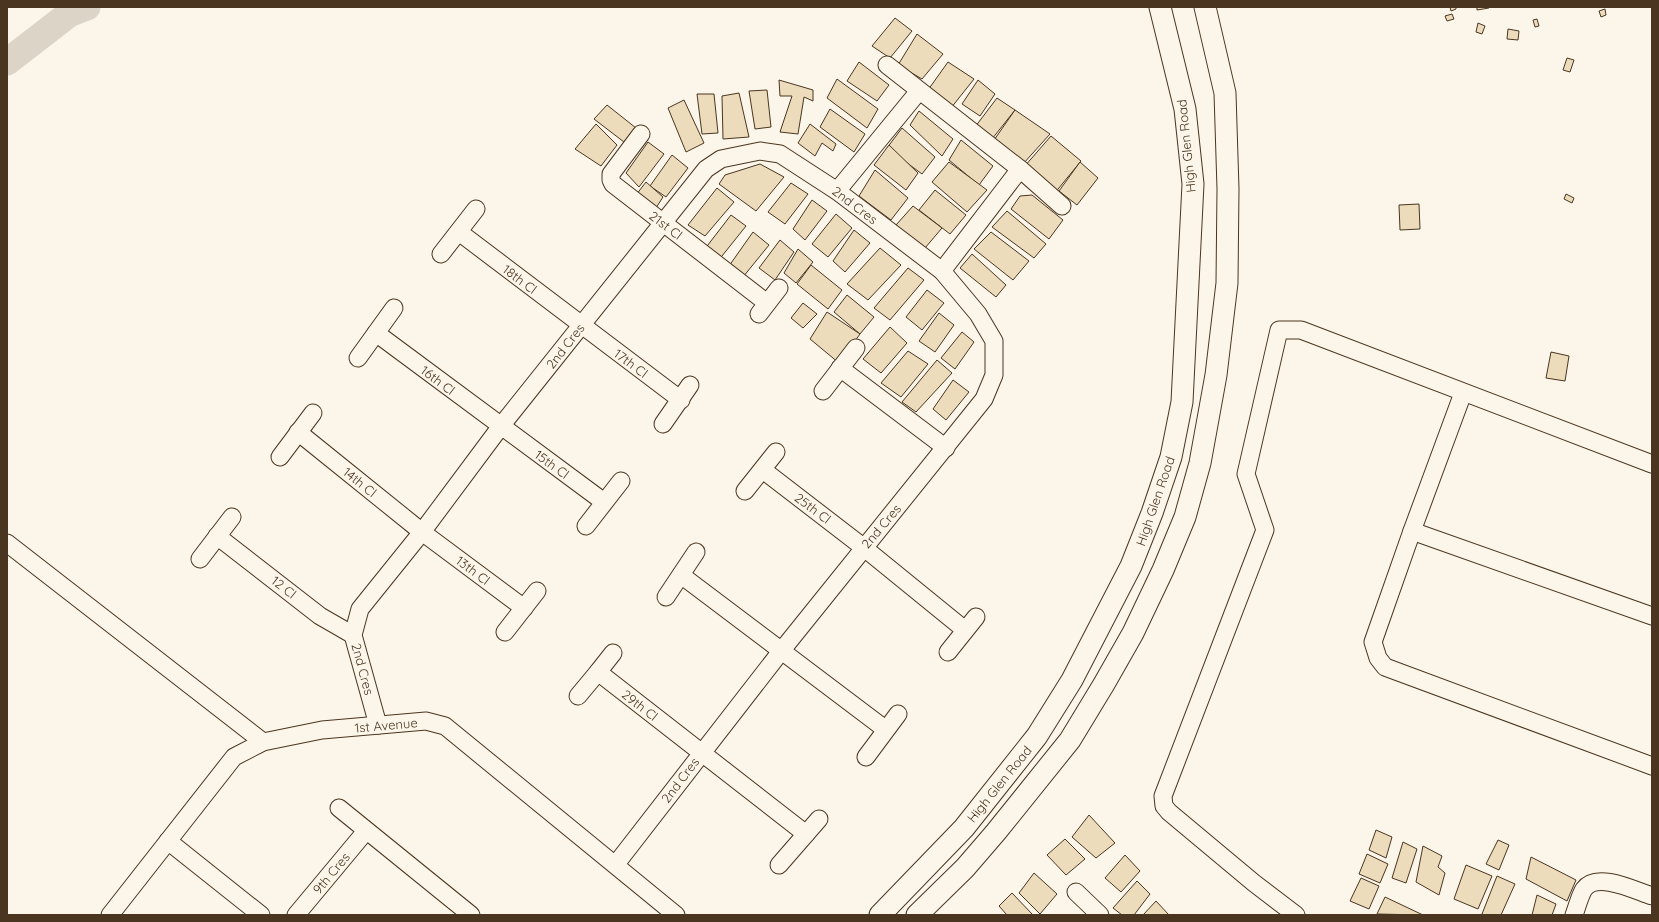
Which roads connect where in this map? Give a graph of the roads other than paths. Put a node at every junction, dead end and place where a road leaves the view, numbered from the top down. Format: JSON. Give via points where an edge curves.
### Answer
{"nodes":[{"id":1,"x":1160,"y":7,"type":"edge"},
{"id":2,"x":1205,"y":7,"type":"edge"},
{"id":3,"x":887,"y":65,"type":"dead end"},
{"id":4,"x":919,"y":91,"type":"junction"},
{"id":5,"x":641,"y":134,"type":"dead end"},
{"id":6,"x":1020,"y":169,"type":"junction"},
{"id":7,"x":837,"y":191,"type":"junction"},
{"id":8,"x":1062,"y":206,"type":"dead end"},
{"id":9,"x":476,"y":209,"type":"dead end"},
{"id":10,"x":663,"y":223,"type":"junction"},
{"id":11,"x":459,"y":232,"type":"junction"},
{"id":12,"x":441,"y":254,"type":"dead end"},
{"id":13,"x":942,"y":271,"type":"junction"},
{"id":14,"x":779,"y":288,"type":"dead end"},
{"id":15,"x":394,"y":308,"type":"dead end"},
{"id":16,"x":581,"y":325,"type":"junction"},
{"id":17,"x":376,"y":333,"type":"junction"},
{"id":18,"x":856,"y":348,"type":"dead end"},
{"id":19,"x":358,"y":358,"type":"dead end"},
{"id":20,"x":840,"y":368,"type":"junction"},
{"id":21,"x":690,"y":385,"type":"dead end"},
{"id":22,"x":823,"y":391,"type":"dead end"},
{"id":23,"x":1463,"y":393,"type":"junction"},
{"id":24,"x":681,"y":400,"type":"junction"},
{"id":25,"x":313,"y":413,"type":"dead end"},
{"id":26,"x":663,"y":424,"type":"dead end"},
{"id":27,"x":501,"y":426,"type":"junction"},
{"id":28,"x":298,"y":432,"type":"junction"},
{"id":29,"x":946,"y":448,"type":"junction"},
{"id":30,"x":776,"y":452,"type":"dead end"},
{"id":31,"x":280,"y":457,"type":"dead end"},
{"id":32,"x":1652,"y":464,"type":"edge"},
{"id":33,"x":762,"y":470,"type":"junction"},
{"id":34,"x":621,"y":480,"type":"dead end"},
{"id":35,"x":745,"y":491,"type":"dead end"},
{"id":36,"x":604,"y":502,"type":"junction"},
{"id":37,"x":232,"y":517,"type":"dead end"},
{"id":38,"x":586,"y":526,"type":"dead end"},
{"id":39,"x":1412,"y":531,"type":"junction"},
{"id":40,"x":422,"y":532,"type":"junction"},
{"id":41,"x":217,"y":536,"type":"junction"},
{"id":42,"x":7,"y":543,"type":"edge"},
{"id":43,"x":863,"y":547,"type":"junction"},
{"id":44,"x":696,"y":552,"type":"dead end"},
{"id":45,"x":200,"y":559,"type":"dead end"},
{"id":46,"x":681,"y":575,"type":"junction"},
{"id":47,"x":537,"y":591,"type":"dead end"},
{"id":48,"x":666,"y":597,"type":"dead end"},
{"id":49,"x":524,"y":608,"type":"junction"},
{"id":50,"x":1652,"y":616,"type":"edge"},
{"id":51,"x":505,"y":632,"type":"dead end"},
{"id":52,"x":353,"y":635,"type":"junction"},
{"id":53,"x":782,"y":650,"type":"junction"},
{"id":54,"x":948,"y":652,"type":"dead end"},
{"id":55,"x":613,"y":653,"type":"dead end"},
{"id":56,"x":598,"y":672,"type":"junction"},
{"id":57,"x":578,"y":696,"type":"dead end"},
{"id":58,"x":898,"y":714,"type":"dead end"},
{"id":59,"x":378,"y":725,"type":"junction"},
{"id":60,"x":886,"y":729,"type":"junction"},
{"id":61,"x":263,"y":742,"type":"junction"},
{"id":62,"x":702,"y":753,"type":"junction"},
{"id":63,"x":866,"y":757,"type":"dead end"},
{"id":64,"x":1652,"y":766,"type":"edge"},
{"id":65,"x":339,"y":808,"type":"dead end"},
{"id":66,"x":819,"y":820,"type":"dead end"},
{"id":67,"x":366,"y":831,"type":"junction"},
{"id":68,"x":806,"y":834,"type":"junction"},
{"id":69,"x":168,"y":841,"type":"junction"},
{"id":70,"x":616,"y":864,"type":"junction"},
{"id":71,"x":779,"y":865,"type":"dead end"},
{"id":72,"x":1076,"y":892,"type":"dead end"},
{"id":73,"x":1652,"y":896,"type":"edge"},
{"id":74,"x":465,"y":913,"type":"edge"},
{"id":75,"x":110,"y":915,"type":"edge"},
{"id":76,"x":260,"y":915,"type":"edge"},
{"id":77,"x":296,"y":915,"type":"edge"},
{"id":78,"x":676,"y":915,"type":"edge"},
{"id":79,"x":880,"y":915,"type":"edge"},
{"id":80,"x":917,"y":915,"type":"edge"},
{"id":81,"x":1100,"y":915,"type":"edge"},
{"id":82,"x":1296,"y":915,"type":"edge"},
{"id":83,"x":1574,"y":915,"type":"edge"}],
"edges":[{"from":1,"to":79,"type":"main road","name":"High Glen Road","via":[[1185,109],[1192,184],[1182,402],[1171,457],[1131,566],[1072,680],[1037,736],[964,828]]},
{"from":2,"to":80,"type":"main road","via":[[1225,93],[1227,283],[1216,375],[1200,463],[1185,517],[1164,570],[1132,633],[1070,740],[965,868]]},
{"from":3,"to":4,"type":"street"},
{"from":4,"to":6,"type":"street"},
{"from":4,"to":7,"type":"street"},
{"from":5,"to":10,"type":"street","name":"21st Cl","via":[[611,174],[610,180]]},
{"from":6,"to":8,"type":"street"},
{"from":6,"to":13,"type":"street"},
{"from":7,"to":10,"type":"street","name":"2nd Cres","via":[[780,154],[760,151],[721,159],[706,169]]},
{"from":7,"to":13,"type":"street","name":"2nd Cres"},
{"from":9,"to":11,"type":"street"},
{"from":10,"to":14,"type":"street","name":"21st Cl","via":[[763,308]]},
{"from":10,"to":16,"type":"street","name":"2nd Cres"},
{"from":11,"to":12,"type":"street"},
{"from":11,"to":16,"type":"street","name":"18th Cl"},
{"from":13,"to":29,"type":"street","name":"2nd Cres","via":[[978,314],[994,341],[994,375],[984,399]]},
{"from":15,"to":17,"type":"street"},
{"from":16,"to":24,"type":"street","name":"17th Cl"},
{"from":16,"to":27,"type":"street","name":"2nd Cres"},
{"from":17,"to":19,"type":"street"},
{"from":17,"to":27,"type":"street","name":"16th Cl"},
{"from":18,"to":20,"type":"street"},
{"from":20,"to":22,"type":"street"},
{"from":20,"to":29,"type":"street"},
{"from":21,"to":24,"type":"street"},
{"from":23,"to":32,"type":"street"},
{"from":23,"to":39,"type":"street"},
{"from":23,"to":82,"type":"street","via":[[1301,330],[1279,330],[1246,474],[1265,530],[1163,796],[1164,806],[1169,812]]},
{"from":24,"to":26,"type":"street"},
{"from":25,"to":28,"type":"street"},
{"from":27,"to":36,"type":"street","name":"15th Cl"},
{"from":27,"to":40,"type":"street","name":"2nd Cres"},
{"from":28,"to":31,"type":"street"},
{"from":28,"to":40,"type":"street","name":"14th Cl"},
{"from":29,"to":43,"type":"street","name":"2nd Cres"},
{"from":30,"to":33,"type":"street"},
{"from":33,"to":35,"type":"street"},
{"from":33,"to":43,"type":"street","name":"25th Cl"},
{"from":34,"to":36,"type":"street"},
{"from":36,"to":38,"type":"street"},
{"from":37,"to":41,"type":"street"},
{"from":39,"to":50,"type":"street"},
{"from":39,"to":64,"type":"street","via":[[1373,642],[1378,658],[1385,667]]},
{"from":40,"to":49,"type":"street","name":"13th Cl"},
{"from":40,"to":52,"type":"street","name":"2nd Cres","via":[[360,609]]},
{"from":41,"to":45,"type":"street"},
{"from":41,"to":52,"type":"street","name":"12 Cl","via":[[320,616]]},
{"from":42,"to":61,"type":"street"},
{"from":43,"to":53,"type":"street","name":"2nd Cres"},
{"from":43,"to":54,"type":"street","name":"25th Cl","via":[[970,624]]},
{"from":44,"to":46,"type":"street"},
{"from":46,"to":48,"type":"street"},
{"from":46,"to":53,"type":"street"},
{"from":47,"to":49,"type":"street"},
{"from":49,"to":51,"type":"street"},
{"from":52,"to":59,"type":"street","name":"2nd Cres"},
{"from":53,"to":60,"type":"street"},
{"from":53,"to":62,"type":"street","name":"2nd Cres"},
{"from":55,"to":56,"type":"street"},
{"from":56,"to":57,"type":"street"},
{"from":56,"to":62,"type":"street","name":"29th Cl"},
{"from":58,"to":60,"type":"street"},
{"from":59,"to":61,"type":"street","name":"1st Avenue","via":[[322,730]]},
{"from":59,"to":70,"type":"street","name":"1st Avenue","via":[[426,721],[445,726]]},
{"from":60,"to":63,"type":"street"},
{"from":61,"to":69,"type":"street","name":"1st Avenue","via":[[234,757]]},
{"from":62,"to":68,"type":"street","name":"29th Cl"},
{"from":62,"to":70,"type":"street","name":"2nd Cres"},
{"from":65,"to":67,"type":"street"},
{"from":66,"to":68,"type":"street"},
{"from":67,"to":74,"type":"street"},
{"from":67,"to":77,"type":"street","name":"9th Cres"},
{"from":68,"to":71,"type":"street"},
{"from":69,"to":75,"type":"street","name":"1st Avenue"},
{"from":69,"to":76,"type":"street"},
{"from":70,"to":78,"type":"street","name":"1st Avenue"},
{"from":72,"to":81,"type":"street"},
{"from":73,"to":83,"type":"street","via":[[1605,880],[1593,882],[1584,888]]}]}
